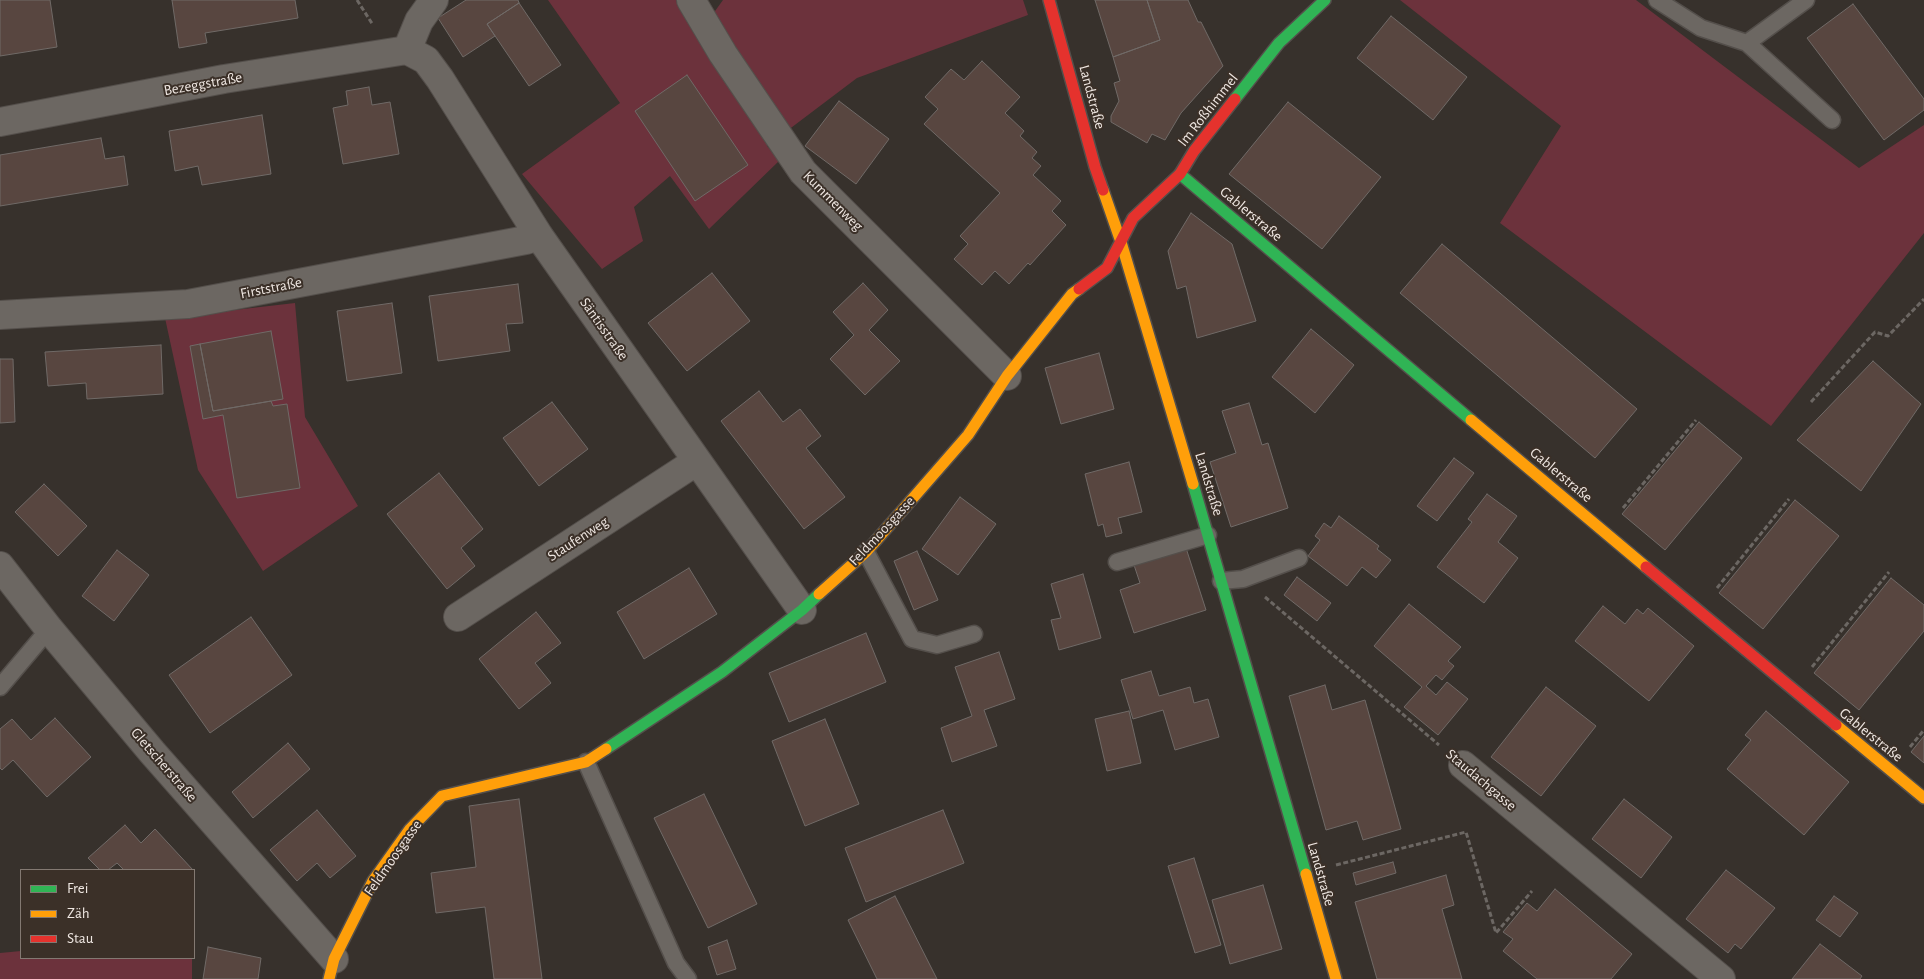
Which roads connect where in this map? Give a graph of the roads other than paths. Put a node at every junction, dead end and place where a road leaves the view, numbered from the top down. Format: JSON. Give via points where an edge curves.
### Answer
{"nodes":[{"id":1,"x":434,"y":0,"type":"edge"},
{"id":2,"x":691,"y":0,"type":"edge"},
{"id":3,"x":1049,"y":0,"type":"edge"},
{"id":4,"x":1325,"y":0,"type":"edge"},
{"id":5,"x":1657,"y":0,"type":"edge"},
{"id":6,"x":1806,"y":0,"type":"edge"},
{"id":7,"x":1746,"y":43,"type":"junction"},
{"id":8,"x":407,"y":50,"type":"junction"},
{"id":9,"x":1832,"y":120,"type":"dead end"},
{"id":10,"x":0,"y":122,"type":"edge"},
{"id":11,"x":1180,"y":174,"type":"junction"},
{"id":12,"x":539,"y":236,"type":"junction"},
{"id":13,"x":1121,"y":242,"type":"junction"},
{"id":14,"x":0,"y":315,"type":"edge"},
{"id":15,"x":1007,"y":376,"type":"junction"},
{"id":16,"x":697,"y":461,"type":"junction"},
{"id":17,"x":1208,"y":535,"type":"junction"},
{"id":18,"x":866,"y":552,"type":"junction"},
{"id":19,"x":1299,"y":558,"type":"dead end"},
{"id":20,"x":1117,"y":562,"type":"dead end"},
{"id":21,"x":0,"y":566,"type":"edge"},
{"id":22,"x":1221,"y":582,"type":"junction"},
{"id":23,"x":802,"y":610,"type":"junction"},
{"id":24,"x":458,"y":617,"type":"dead end"},
{"id":25,"x":49,"y":629,"type":"junction"},
{"id":26,"x":974,"y":634,"type":"dead end"},
{"id":27,"x":0,"y":687,"type":"edge"},
{"id":28,"x":586,"y":762,"type":"junction"},
{"id":29,"x":1463,"y":765,"type":"road end"},
{"id":30,"x":1924,"y":798,"type":"edge"},
{"id":31,"x":331,"y":969,"type":"edge"},
{"id":32,"x":688,"y":979,"type":"edge"},
{"id":33,"x":1336,"y":979,"type":"edge"},
{"id":34,"x":1721,"y":979,"type":"edge"}],
"edges":[{"from":1,"to":8,"type":"street","via":[[419,21]]},
{"from":2,"to":15,"type":"street","name":"Kummenweg","via":[[723,54],[803,172]]},
{"from":3,"to":13,"type":"street","name":"Landstraße","via":[[1095,167]]},
{"from":4,"to":11,"type":"street","name":"Im Roßhimmel","via":[[1279,44],[1194,151]]},
{"from":5,"to":7,"type":"lane","via":[[1701,28]]},
{"from":6,"to":7,"type":"lane"},
{"from":7,"to":9,"type":"lane"},
{"from":8,"to":10,"type":"street","name":"Bezeggstraße","via":[[224,79]]},
{"from":8,"to":12,"type":"street","name":"Säntisstraße","via":[[426,60],[440,79]]},
{"from":11,"to":13,"type":"street","name":"Im Roßhimmel","via":[[1133,218]]},
{"from":11,"to":30,"type":"street","name":"Gablerstraße"},
{"from":12,"to":14,"type":"street","name":"Firststraße","via":[[188,304]]},
{"from":12,"to":16,"type":"street","name":"Säntisstraße"},
{"from":13,"to":15,"type":"street","name":"Feldmoosgasse","via":[[1107,268],[1072,294]]},
{"from":13,"to":17,"type":"street","name":"Landstraße"},
{"from":15,"to":18,"type":"street","name":"Feldmoosgasse","via":[[968,435]]},
{"from":16,"to":23,"type":"street","name":"Säntisstraße"},
{"from":16,"to":24,"type":"street","name":"Staufenweg"},
{"from":17,"to":20,"type":"lane"},
{"from":17,"to":22,"type":"street","name":"Landstraße"},
{"from":18,"to":23,"type":"street","name":"Feldmoosgasse"},
{"from":18,"to":26,"type":"lane","via":[[912,639],[937,645]]},
{"from":19,"to":22,"type":"lane","via":[[1243,579]]},
{"from":21,"to":25,"type":"street","name":"Gletscherstraße"},
{"from":22,"to":33,"type":"street","name":"Landstraße"},
{"from":23,"to":28,"type":"street","name":"Feldmoosgasse","via":[[722,672]]},
{"from":25,"to":27,"type":"lane"},
{"from":25,"to":31,"type":"street","name":"Gletscherstraße"},
{"from":28,"to":31,"type":"street","name":"Feldmoosgasse","via":[[442,796],[410,829],[373,881]]},
{"from":28,"to":32,"type":"lane","via":[[676,964]]},
{"from":29,"to":34,"type":"street","name":"Staudachgasse"}]}
